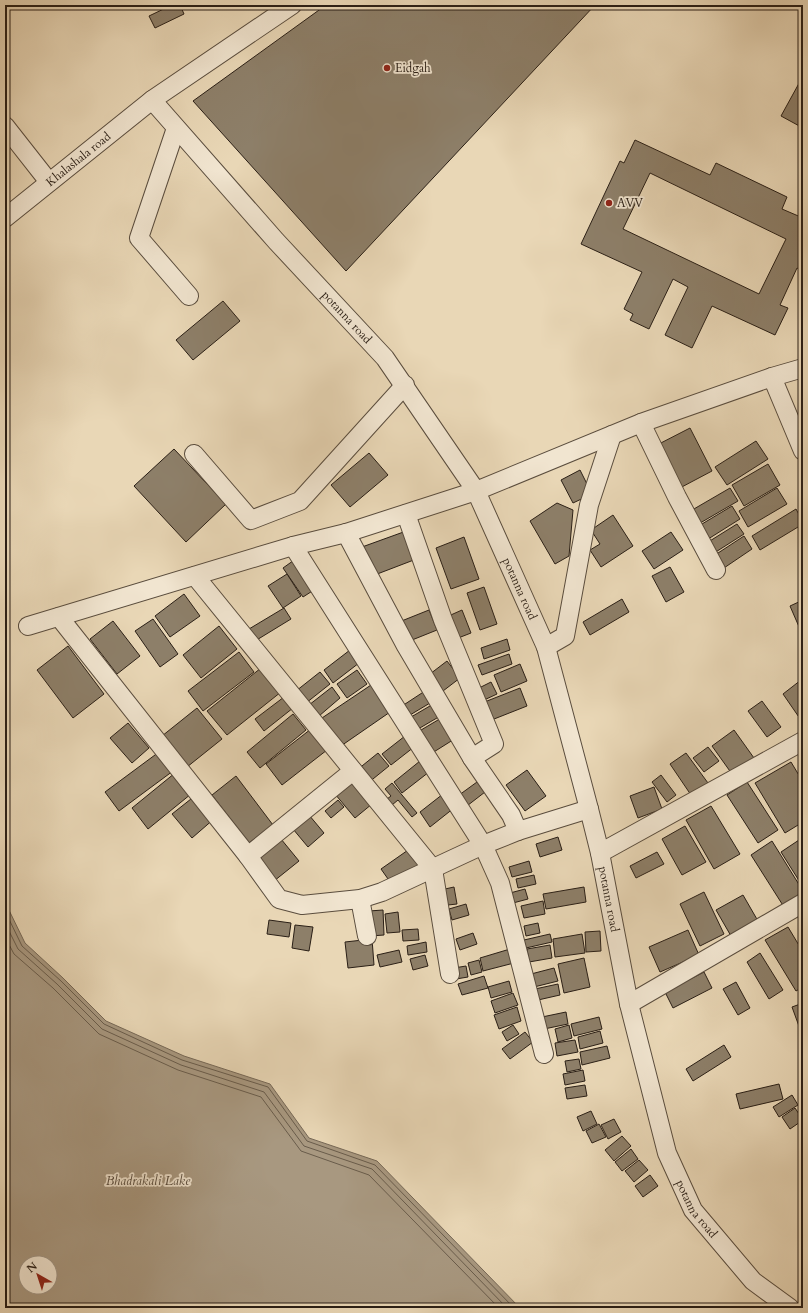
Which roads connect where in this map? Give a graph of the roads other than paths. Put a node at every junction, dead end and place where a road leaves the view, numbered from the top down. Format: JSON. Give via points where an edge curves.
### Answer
{"nodes":[{"id":1,"x":292,"y":5,"type":"edge"},
{"id":2,"x":152,"y":100,"type":"junction"},
{"id":3,"x":6,"y":128,"type":"edge"},
{"id":4,"x":176,"y":128,"type":"junction"},
{"id":5,"x":49,"y":182,"type":"junction"},
{"id":6,"x":5,"y":218,"type":"edge"},
{"id":7,"x":190,"y":296,"type":"dead end"},
{"id":8,"x":803,"y":368,"type":"edge"},
{"id":9,"x":772,"y":377,"type":"junction"},
{"id":10,"x":405,"y":385,"type":"junction"},
{"id":11,"x":641,"y":423,"type":"junction"},
{"id":12,"x":612,"y":435,"type":"junction"},
{"id":13,"x":803,"y":451,"type":"edge"},
{"id":14,"x":194,"y":454,"type":"dead end"},
{"id":15,"x":476,"y":491,"type":"junction"},
{"id":16,"x":406,"y":514,"type":"junction"},
{"id":17,"x":346,"y":533,"type":"junction"},
{"id":18,"x":293,"y":546,"type":"junction"},
{"id":19,"x":716,"y":570,"type":"dead end"},
{"id":20,"x":195,"y":576,"type":"junction"},
{"id":21,"x":59,"y":617,"type":"junction"},
{"id":22,"x":28,"y":626,"type":"dead end"},
{"id":23,"x":546,"y":648,"type":"junction"},
{"id":24,"x":803,"y":741,"type":"edge"},
{"id":25,"x":472,"y":758,"type":"junction"},
{"id":26,"x":353,"y":771,"type":"junction"},
{"id":27,"x":589,"y":809,"type":"junction"},
{"id":28,"x":518,"y":832,"type":"junction"},
{"id":29,"x":483,"y":845,"type":"junction"},
{"id":30,"x":600,"y":853,"type":"junction"},
{"id":31,"x":248,"y":856,"type":"junction"},
{"id":32,"x":433,"y":869,"type":"junction"},
{"id":33,"x":360,"y":899,"type":"junction"},
{"id":34,"x":803,"y":903,"type":"edge"},
{"id":35,"x":367,"y":936,"type":"dead end"},
{"id":36,"x":450,"y":974,"type":"dead end"},
{"id":37,"x":629,"y":1004,"type":"junction"},
{"id":38,"x":544,"y":1054,"type":"dead end"},
{"id":39,"x":790,"y":1308,"type":"edge"}],
"edges":[{"from":1,"to":2,"type":"street"},
{"from":2,"to":4,"type":"street","name":"potanna road"},
{"from":2,"to":5,"type":"street","name":"Khalashala road"},
{"from":3,"to":5,"type":"street"},
{"from":4,"to":7,"type":"street","via":[[139,238]]},
{"from":4,"to":10,"type":"street","name":"potanna road","via":[[385,358]]},
{"from":5,"to":6,"type":"street","name":"Khalashala road"},
{"from":8,"to":9,"type":"street"},
{"from":9,"to":11,"type":"street"},
{"from":9,"to":13,"type":"street"},
{"from":10,"to":14,"type":"street","via":[[300,501],[251,520]]},
{"from":10,"to":15,"type":"street","name":"potanna road"},
{"from":11,"to":12,"type":"street"},
{"from":11,"to":19,"type":"street"},
{"from":12,"to":15,"type":"street"},
{"from":12,"to":23,"type":"street","via":[[589,505],[565,636]]},
{"from":15,"to":16,"type":"street"},
{"from":15,"to":23,"type":"street","name":"potanna road"},
{"from":16,"to":17,"type":"street"},
{"from":16,"to":25,"type":"street","via":[[443,620],[494,744]]},
{"from":17,"to":18,"type":"street"},
{"from":17,"to":25,"type":"street","via":[[406,646]]},
{"from":18,"to":20,"type":"street"},
{"from":18,"to":29,"type":"street"},
{"from":20,"to":21,"type":"street"},
{"from":20,"to":26,"type":"street"},
{"from":21,"to":22,"type":"street"},
{"from":21,"to":31,"type":"street"},
{"from":23,"to":27,"type":"street","name":"potanna road"},
{"from":24,"to":30,"type":"street"},
{"from":25,"to":28,"type":"street","via":[[511,815]]},
{"from":26,"to":31,"type":"street"},
{"from":26,"to":32,"type":"street"},
{"from":27,"to":28,"type":"street"},
{"from":27,"to":30,"type":"street","name":"potanna road"},
{"from":28,"to":29,"type":"street"},
{"from":29,"to":32,"type":"street"},
{"from":29,"to":38,"type":"street","via":[[500,883]]},
{"from":30,"to":37,"type":"street","name":"potanna road"},
{"from":31,"to":33,"type":"street","via":[[279,899],[302,905]]},
{"from":32,"to":33,"type":"street"},
{"from":32,"to":36,"type":"street"},
{"from":33,"to":35,"type":"street"},
{"from":34,"to":37,"type":"street"},
{"from":37,"to":39,"type":"street","name":"potanna road","via":[[667,1153],[693,1210],[753,1281]]}]}
